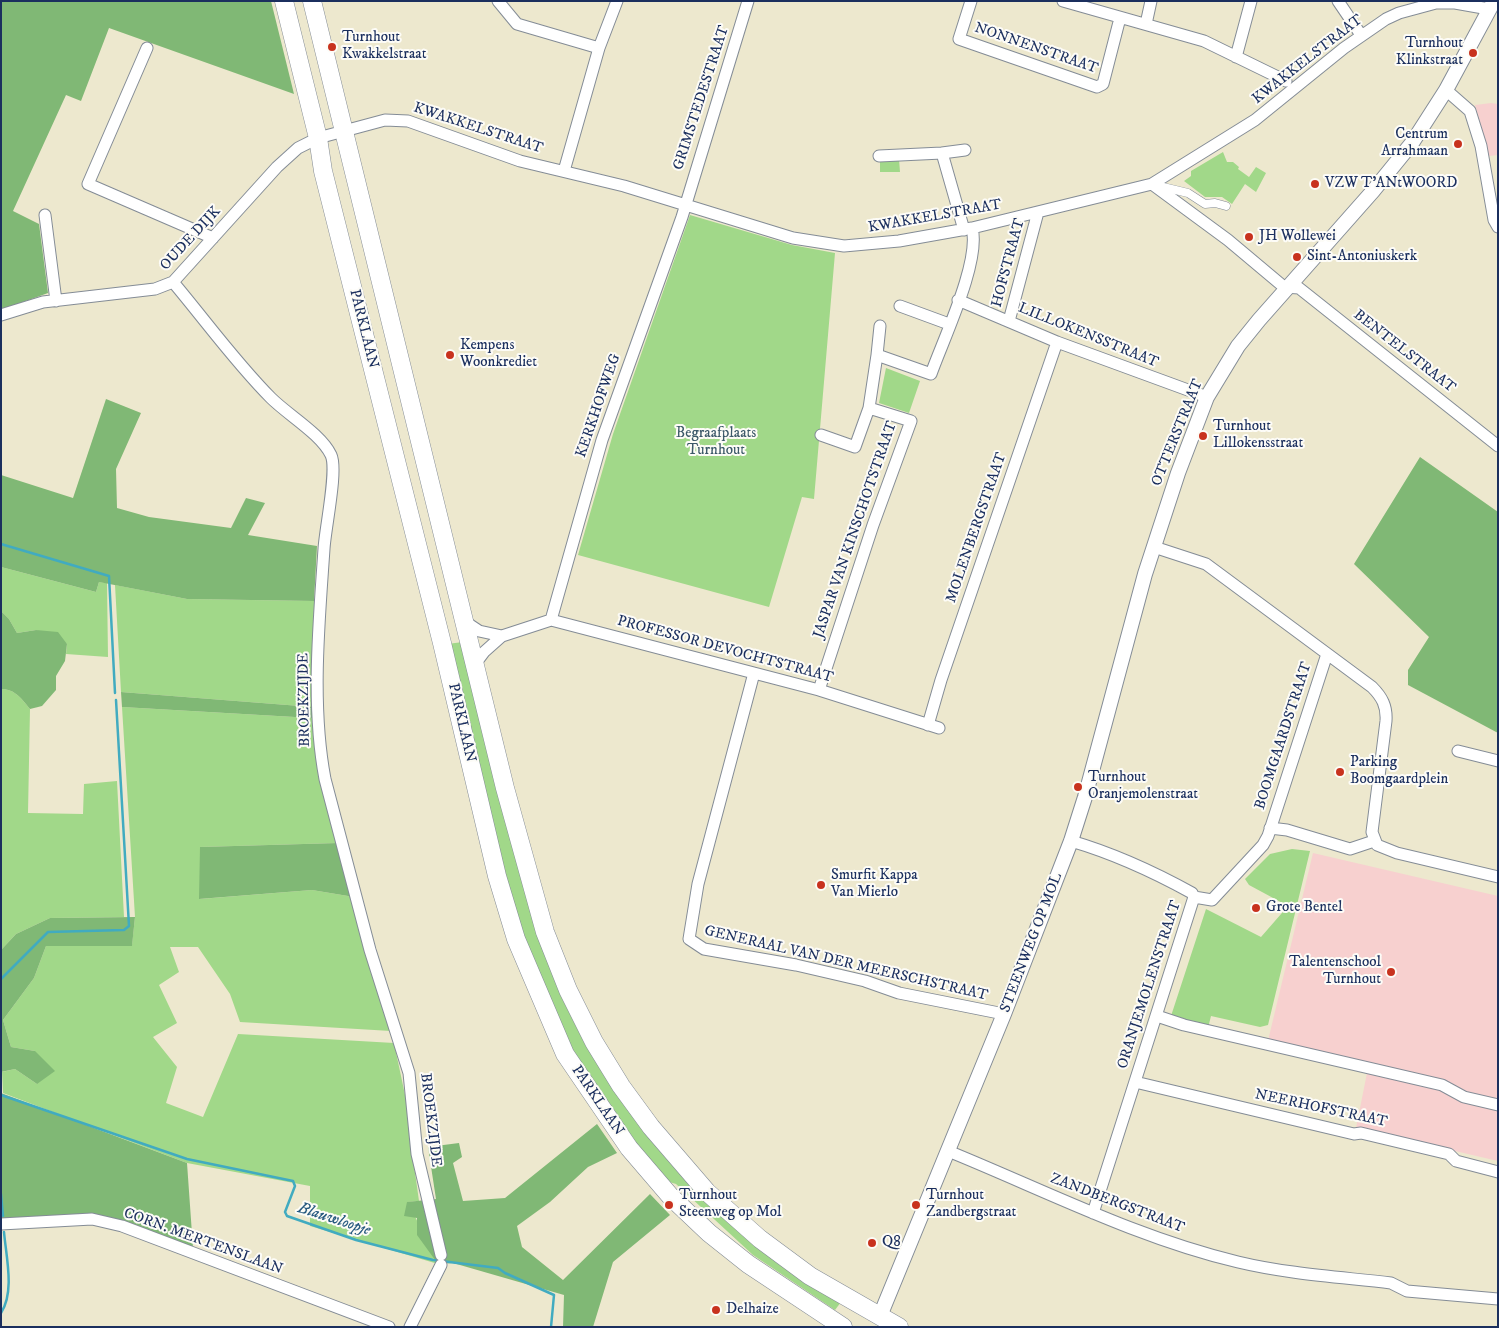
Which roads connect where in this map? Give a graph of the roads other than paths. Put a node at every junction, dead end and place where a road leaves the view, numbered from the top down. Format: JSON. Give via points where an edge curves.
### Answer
{"nodes":[{"id":1,"x":284,"y":1,"type":"edge"},
{"id":2,"x":312,"y":1,"type":"edge"},
{"id":3,"x":498,"y":1,"type":"edge"},
{"id":4,"x":617,"y":1,"type":"edge"},
{"id":5,"x":748,"y":1,"type":"edge"},
{"id":6,"x":971,"y":1,"type":"edge"},
{"id":7,"x":1063,"y":1,"type":"edge"},
{"id":8,"x":1151,"y":1,"type":"edge"},
{"id":9,"x":1252,"y":1,"type":"edge"},
{"id":10,"x":1338,"y":1,"type":"edge"},
{"id":11,"x":1076,"y":3,"type":"edge"},
{"id":12,"x":1492,"y":5,"type":"edge"},
{"id":13,"x":1120,"y":18,"type":"junction"},
{"id":14,"x":1146,"y":24,"type":"junction"},
{"id":15,"x":1361,"y":35,"type":"junction"},
{"id":16,"x":147,"y":48,"type":"dead end"},
{"id":17,"x":599,"y":48,"type":"junction"},
{"id":18,"x":1236,"y":57,"type":"junction"},
{"id":19,"x":1286,"y":81,"type":"dead end"},
{"id":20,"x":1446,"y":90,"type":"junction"},
{"id":21,"x":345,"y":130,"type":"junction"},
{"id":22,"x":318,"y":138,"type":"junction"},
{"id":23,"x":965,"y":150,"type":"dead end"},
{"id":24,"x":942,"y":152,"type":"junction"},
{"id":25,"x":878,"y":156,"type":"dead end"},
{"id":26,"x":564,"y":171,"type":"junction"},
{"id":27,"x":1152,"y":184,"type":"junction"},
{"id":28,"x":685,"y":205,"type":"junction"},
{"id":29,"x":1226,"y":206,"type":"dead end"},
{"id":30,"x":1038,"y":212,"type":"junction"},
{"id":31,"x":44,"y":215,"type":"dead end"},
{"id":32,"x":1498,"y":227,"type":"edge"},
{"id":33,"x":968,"y":229,"type":"junction"},
{"id":34,"x":213,"y":238,"type":"junction"},
{"id":35,"x":173,"y":282,"type":"junction"},
{"id":36,"x":1290,"y":287,"type":"junction"},
{"id":37,"x":958,"y":300,"type":"junction"},
{"id":38,"x":56,"y":301,"type":"junction"},
{"id":39,"x":900,"y":306,"type":"dead end"},
{"id":40,"x":1,"y":315,"type":"edge"},
{"id":41,"x":1009,"y":321,"type":"junction"},
{"id":42,"x":950,"y":322,"type":"junction"},
{"id":43,"x":880,"y":326,"type":"dead end"},
{"id":44,"x":1057,"y":342,"type":"junction"},
{"id":45,"x":877,"y":355,"type":"junction"},
{"id":46,"x":1207,"y":397,"type":"junction"},
{"id":47,"x":869,"y":408,"type":"junction"},
{"id":48,"x":821,"y":435,"type":"dead end"},
{"id":49,"x":1498,"y":446,"type":"edge"},
{"id":50,"x":1154,"y":547,"type":"junction"},
{"id":51,"x":551,"y":620,"type":"junction"},
{"id":52,"x":464,"y":622,"type":"junction"},
{"id":53,"x":502,"y":636,"type":"junction"},
{"id":54,"x":1327,"y":654,"type":"junction"},
{"id":55,"x":475,"y":664,"type":"junction"},
{"id":56,"x":754,"y":673,"type":"junction"},
{"id":57,"x":819,"y":690,"type":"junction"},
{"id":58,"x":928,"y":725,"type":"junction"},
{"id":59,"x":939,"y":728,"type":"dead end"},
{"id":60,"x":1458,"y":751,"type":"dead end"},
{"id":61,"x":1498,"y":761,"type":"edge"},
{"id":62,"x":1270,"y":828,"type":"junction"},
{"id":63,"x":1071,"y":841,"type":"junction"},
{"id":64,"x":1374,"y":841,"type":"junction"},
{"id":65,"x":1498,"y":877,"type":"edge"},
{"id":66,"x":1194,"y":897,"type":"junction"},
{"id":67,"x":1004,"y":1014,"type":"junction"},
{"id":68,"x":1156,"y":1016,"type":"junction"},
{"id":69,"x":1135,"y":1082,"type":"junction"},
{"id":70,"x":1498,"y":1105,"type":"edge"},
{"id":71,"x":948,"y":1151,"type":"junction"},
{"id":72,"x":1498,"y":1172,"type":"edge"},
{"id":73,"x":1093,"y":1213,"type":"junction"},
{"id":74,"x":1,"y":1224,"type":"edge"},
{"id":75,"x":1498,"y":1299,"type":"edge"},
{"id":76,"x":877,"y":1321,"type":"edge"},
{"id":77,"x":389,"y":1327,"type":"edge"},
{"id":78,"x":410,"y":1327,"type":"edge"},
{"id":79,"x":843,"y":1327,"type":"edge"},
{"id":80,"x":899,"y":1327,"type":"edge"}],
"edges":[{"from":1,"to":22,"type":"main road","name":"PARKLAAN"},
{"from":2,"to":21,"type":"main road","name":"PARKLAAN"},
{"from":3,"to":17,"type":"street","via":[[517,24]]},
{"from":4,"to":17,"type":"street"},
{"from":5,"to":28,"type":"street","name":"GRIMSTEDESTRAAT"},
{"from":6,"to":13,"type":"street","name":"NONNENSTRAAT","via":[[959,39],[1097,86],[1102,84]]},
{"from":7,"to":11,"type":"street"},
{"from":8,"to":14,"type":"street"},
{"from":9,"to":18,"type":"street"},
{"from":10,"to":15,"type":"street"},
{"from":11,"to":13,"type":"street"},
{"from":12,"to":15,"type":"street","name":"KWAKKELSTRAAT","via":[[1436,3],[1400,13]]},
{"from":12,"to":20,"type":"street","name":"OTTERSTRAAT"},
{"from":13,"to":14,"type":"street"},
{"from":14,"to":18,"type":"street","via":[[1204,41]]},
{"from":15,"to":27,"type":"street","name":"KWAKKELSTRAAT","via":[[1269,110]]},
{"from":16,"to":34,"type":"street","via":[[88,184]]},
{"from":17,"to":26,"type":"street"},
{"from":18,"to":19,"type":"street"},
{"from":20,"to":32,"type":"street","via":[[1470,111]]},
{"from":20,"to":36,"type":"street","name":"OTTERSTRAAT","via":[[1412,143]]},
{"from":21,"to":22,"type":"street","name":"KWAKKELSTRAAT"},
{"from":21,"to":26,"type":"street","name":"KWAKKELSTRAAT","via":[[385,120],[408,121],[520,161]]},
{"from":21,"to":52,"type":"main road","name":"PARKLAAN"},
{"from":22,"to":34,"type":"street","name":"OUDE DIJK","via":[[302,145],[284,160]]},
{"from":22,"to":79,"type":"main road","name":"PARKLAAN","via":[[497,876],[516,939],[566,1054],[630,1148],[672,1197],[709,1233],[748,1264]]},
{"from":23,"to":24,"type":"street"},
{"from":24,"to":25,"type":"street"},
{"from":24,"to":33,"type":"street"},
{"from":26,"to":28,"type":"street","name":"KWAKKELSTRAAT"},
{"from":27,"to":29,"type":"street","via":[[1188,193],[1205,204]]},
{"from":27,"to":30,"type":"street","name":"KWAKKELSTRAAT"},
{"from":27,"to":36,"type":"street","name":"BENTELSTRAAT","via":[[1228,240],[1284,287]]},
{"from":28,"to":33,"type":"street","name":"KWAKKELSTRAAT","via":[[793,238],[844,246],[899,241]]},
{"from":28,"to":51,"type":"street","name":"KERKHOFWEG","via":[[602,440]]},
{"from":30,"to":33,"type":"street","name":"KWAKKELSTRAAT"},
{"from":30,"to":41,"type":"street","name":"HOFSTRAAT"},
{"from":31,"to":38,"type":"street"},
{"from":33,"to":37,"type":"street","via":[[975,238],[972,259]]},
{"from":34,"to":35,"type":"street","name":"OUDE DIJK"},
{"from":35,"to":38,"type":"street","name":"OUDE DIJK","via":[[155,289]]},
{"from":35,"to":78,"type":"street","name":"BROEKZIJDE","via":[[270,398],[319,440],[331,457],[317,719],[325,779],[370,950],[409,1073],[417,1154],[441,1260]]},
{"from":36,"to":46,"type":"street","name":"OTTERSTRAAT","via":[[1238,346]]},
{"from":36,"to":49,"type":"street","name":"BENTELSTRAAT","via":[[1299,288]]},
{"from":37,"to":41,"type":"street","name":"LILLOKENSSTRAAT"},
{"from":37,"to":42,"type":"street"},
{"from":38,"to":40,"type":"street","name":"OUDE DIJK"},
{"from":39,"to":42,"type":"street"},
{"from":41,"to":44,"type":"street","name":"LILLOKENSSTRAAT"},
{"from":42,"to":45,"type":"street","via":[[931,374]]},
{"from":43,"to":45,"type":"street","name":"JASPAR VAN KINSCHOTSTRAAT"},
{"from":44,"to":46,"type":"street","name":"LILLOKENSSTRAAT"},
{"from":44,"to":58,"type":"street","name":"MOLENBERGSTRAAT"},
{"from":45,"to":47,"type":"street","name":"JASPAR VAN KINSCHOTSTRAAT"},
{"from":46,"to":50,"type":"street","name":"OTTERSTRAAT"},
{"from":47,"to":48,"type":"street","name":"JASPAR VAN KINSCHOTSTRAAT","via":[[855,447]]},
{"from":47,"to":57,"type":"street","name":"JASPAR VAN KINSCHOTSTRAAT","via":[[911,421]]},
{"from":50,"to":54,"type":"street","name":"BOOMGAARDSTRAAT","via":[[1206,564]]},
{"from":50,"to":63,"type":"street","name":"STEENWEG OP MOL"},
{"from":51,"to":53,"type":"street"},
{"from":51,"to":56,"type":"street","name":"PROFESSOR DEVOCHTSTRAAT"},
{"from":52,"to":53,"type":"street","via":[[480,631]]},
{"from":52,"to":55,"type":"main road","name":"PARKLAAN"},
{"from":53,"to":55,"type":"street"},
{"from":54,"to":62,"type":"street","name":"BOOMGAARDSTRAAT"},
{"from":54,"to":64,"type":"street","name":"BOOMGAARDSTRAAT","via":[[1372,687],[1383,700],[1386,711],[1372,832]]},
{"from":55,"to":76,"type":"main road","name":"PARKLAAN","via":[[545,932],[568,990],[594,1042],[651,1127],[706,1192],[760,1239]]},
{"from":56,"to":57,"type":"street","name":"PROFESSOR DEVOCHTSTRAAT"},
{"from":56,"to":67,"type":"street","name":"GENERAAL VAN DER MEERSCHSTRAAT","via":[[698,884],[689,939],[704,949],[805,967],[900,993]]},
{"from":57,"to":58,"type":"street","name":"PROFESSOR DEVOCHTSTRAAT"},
{"from":58,"to":59,"type":"street","name":"PROFESSOR DEVOCHTSTRAAT"},
{"from":60,"to":61,"type":"street"},
{"from":62,"to":64,"type":"street","name":"BOOMGAARDSTRAAT","via":[[1350,849]]},
{"from":62,"to":66,"type":"street","name":"BOOMGAARDSTRAAT","via":[[1264,845],[1221,892],[1212,900]]},
{"from":63,"to":66,"type":"street","name":"ORANJEMOLENSTRAAT","via":[[1155,875],[1192,893]]},
{"from":63,"to":67,"type":"street","name":"STEENWEG OP MOL"},
{"from":64,"to":65,"type":"street","via":[[1386,850]]},
{"from":66,"to":68,"type":"street","name":"ORANJEMOLENSTRAAT"},
{"from":67,"to":71,"type":"street","name":"STEENWEG OP MOL"},
{"from":68,"to":69,"type":"street","name":"ORANJEMOLENSTRAAT"},
{"from":68,"to":70,"type":"street","via":[[1442,1085],[1464,1097]]},
{"from":69,"to":72,"type":"street","name":"NEERHOFSTRAAT","via":[[1449,1154],[1456,1161]]},
{"from":69,"to":73,"type":"street","name":"ORANJEMOLENSTRAAT"},
{"from":71,"to":73,"type":"street","name":"ZANDBERGSTRAAT"},
{"from":71,"to":76,"type":"street","name":"STEENWEG OP MOL"},
{"from":73,"to":75,"type":"street","name":"ZANDBERGSTRAAT","via":[[1214,1255],[1278,1270],[1391,1283],[1408,1291]]},
{"from":74,"to":77,"type":"street","name":"CORN. MERTENSLAAN","via":[[92,1219],[122,1226]]},
{"from":76,"to":80,"type":"main road","name":"PARKLAAN"}]}
